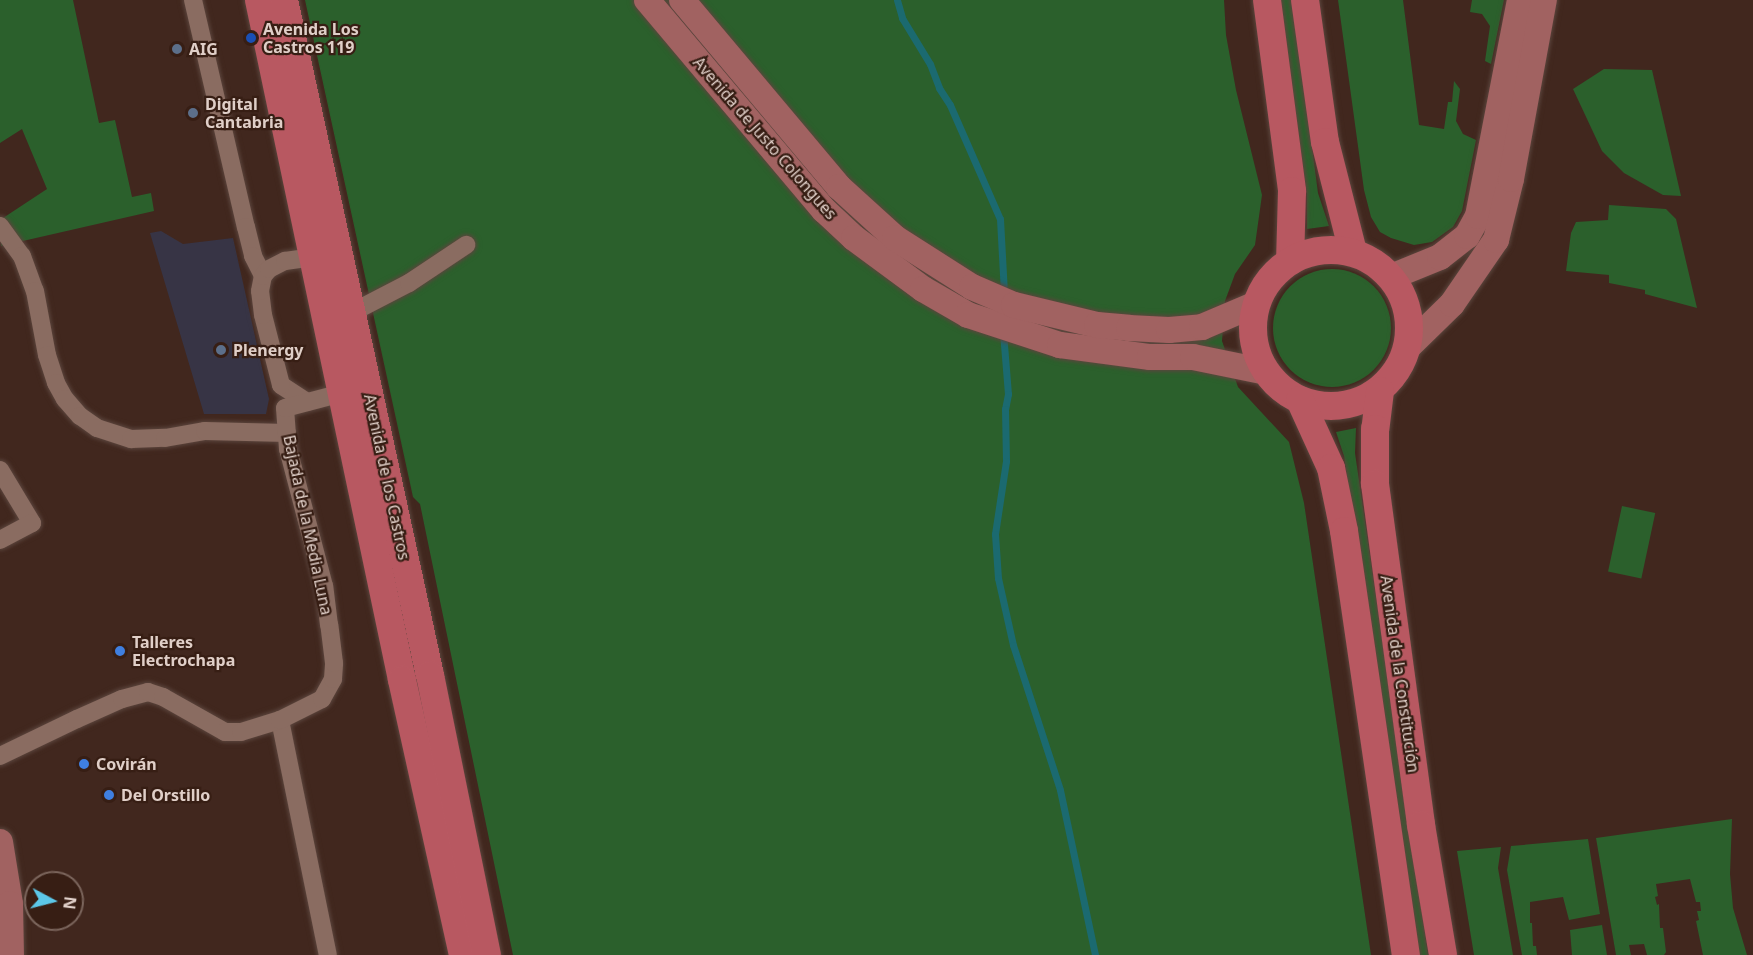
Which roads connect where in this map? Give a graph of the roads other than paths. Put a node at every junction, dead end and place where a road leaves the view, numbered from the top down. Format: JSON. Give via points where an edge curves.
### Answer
{"nodes":[{"id":1,"x":193,"y":0,"type":"edge"},
{"id":2,"x":259,"y":0,"type":"edge"},
{"id":3,"x":284,"y":0,"type":"edge"},
{"id":4,"x":647,"y":0,"type":"edge"},
{"id":5,"x":682,"y":0,"type":"edge"},
{"id":6,"x":1267,"y":0,"type":"edge"},
{"id":7,"x":1305,"y":0,"type":"edge"},
{"id":8,"x":1520,"y":0,"type":"edge"},
{"id":9,"x":1544,"y":0,"type":"edge"},
{"id":10,"x":0,"y":226,"type":"edge"},
{"id":11,"x":466,"y":246,"type":"dead end"},
{"id":12,"x":1353,"y":252,"type":"junction"},
{"id":13,"x":314,"y":257,"type":"junction"},
{"id":14,"x":1290,"y":261,"type":"junction"},
{"id":15,"x":263,"y":276,"type":"junction"},
{"id":16,"x":1390,"y":277,"type":"junction"},
{"id":17,"x":1257,"y":304,"type":"junction"},
{"id":18,"x":353,"y":312,"type":"junction"},
{"id":19,"x":1407,"y":348,"type":"junction"},
{"id":20,"x":1266,"y":372,"type":"junction"},
{"id":21,"x":1380,"y":391,"type":"junction"},
{"id":22,"x":342,"y":393,"type":"junction"},
{"id":23,"x":1300,"y":400,"type":"junction"},
{"id":24,"x":307,"y":402,"type":"junction"},
{"id":25,"x":287,"y":433,"type":"junction"},
{"id":26,"x":0,"y":470,"type":"edge"},
{"id":27,"x":0,"y":540,"type":"edge"},
{"id":28,"x":280,"y":720,"type":"junction"},
{"id":29,"x":0,"y":756,"type":"edge"},
{"id":30,"x":0,"y":842,"type":"edge"},
{"id":31,"x":10,"y":955,"type":"edge"},
{"id":32,"x":328,"y":955,"type":"edge"},
{"id":33,"x":463,"y":955,"type":"edge"},
{"id":34,"x":487,"y":955,"type":"edge"},
{"id":35,"x":1406,"y":955,"type":"edge"},
{"id":36,"x":1443,"y":955,"type":"edge"}],
"edges":[{"from":1,"to":15,"type":"street","via":[[253,256]]},
{"from":2,"to":13,"type":"main road","name":"Avenida de los Castros"},
{"from":3,"to":18,"type":"main road","name":"Avenida de los Castros"},
{"from":4,"to":20,"type":"main road","name":"Avenida de Justo Colongues","via":[[824,210],[873,253],[923,289],[968,315],[1060,345],[1150,357],[1193,357]]},
{"from":5,"to":17,"type":"main road","name":"Avenida de Justo Colongues","via":[[820,165],[871,219],[921,257],[972,287],[1014,304],[1096,325],[1169,330],[1202,327]]},
{"from":6,"to":14,"type":"main road","via":[[1292,191]]},
{"from":7,"to":12,"type":"main road","via":[[1325,142]]},
{"from":8,"to":16,"type":"main road","via":[[1478,216],[1467,236],[1440,256]]},
{"from":9,"to":19,"type":"main road","via":[[1496,240],[1452,304]]},
{"from":10,"to":25,"type":"street","via":[[22,256],[35,291],[56,383],[80,416],[106,431],[143,440],[205,431]]},
{"from":11,"to":18,"type":"street","via":[[409,283]]},
{"from":12,"to":14,"type":"main road","via":[[1322,250]]},
{"from":12,"to":16,"type":"main road"},
{"from":13,"to":15,"type":"street","via":[[285,261]]},
{"from":13,"to":22,"type":"main road","name":"Avenida de los Castros"},
{"from":14,"to":17,"type":"main road","via":[[1272,276]]},
{"from":15,"to":24,"type":"street","via":[[263,315],[281,385]]},
{"from":16,"to":19,"type":"main road","via":[[1405,302]]},
{"from":17,"to":20,"type":"main road","via":[[1252,330],[1258,358]]},
{"from":18,"to":34,"type":"main road","name":"Avenida de los Castros"},
{"from":19,"to":21,"type":"main road","via":[[1401,366]]},
{"from":20,"to":23,"type":"main road","via":[[1283,391]]},
{"from":21,"to":23,"type":"main road","via":[[1349,405],[1325,407]]},
{"from":21,"to":36,"type":"main road","name":"Avenida de la Constitución","via":[[1375,484],[1420,825]]},
{"from":22,"to":24,"type":"street"},
{"from":22,"to":33,"type":"main road","name":"Avenida de los Castros"},
{"from":23,"to":35,"type":"main road","via":[[1331,468],[1342,520]]},
{"from":24,"to":25,"type":"street","name":"Bajada de la Media Luna","via":[[285,408]]},
{"from":25,"to":28,"type":"street","name":"Bajada de la Media Luna","via":[[324,586],[334,663],[333,679],[322,699]]},
{"from":26,"to":27,"type":"street","via":[[32,523]]},
{"from":28,"to":29,"type":"street","name":"Bajada de la Media Luna","via":[[241,732],[225,732],[148,692],[122,699]]},
{"from":28,"to":32,"type":"street"},
{"from":30,"to":31,"type":"main road","via":[[10,904]]}]}
